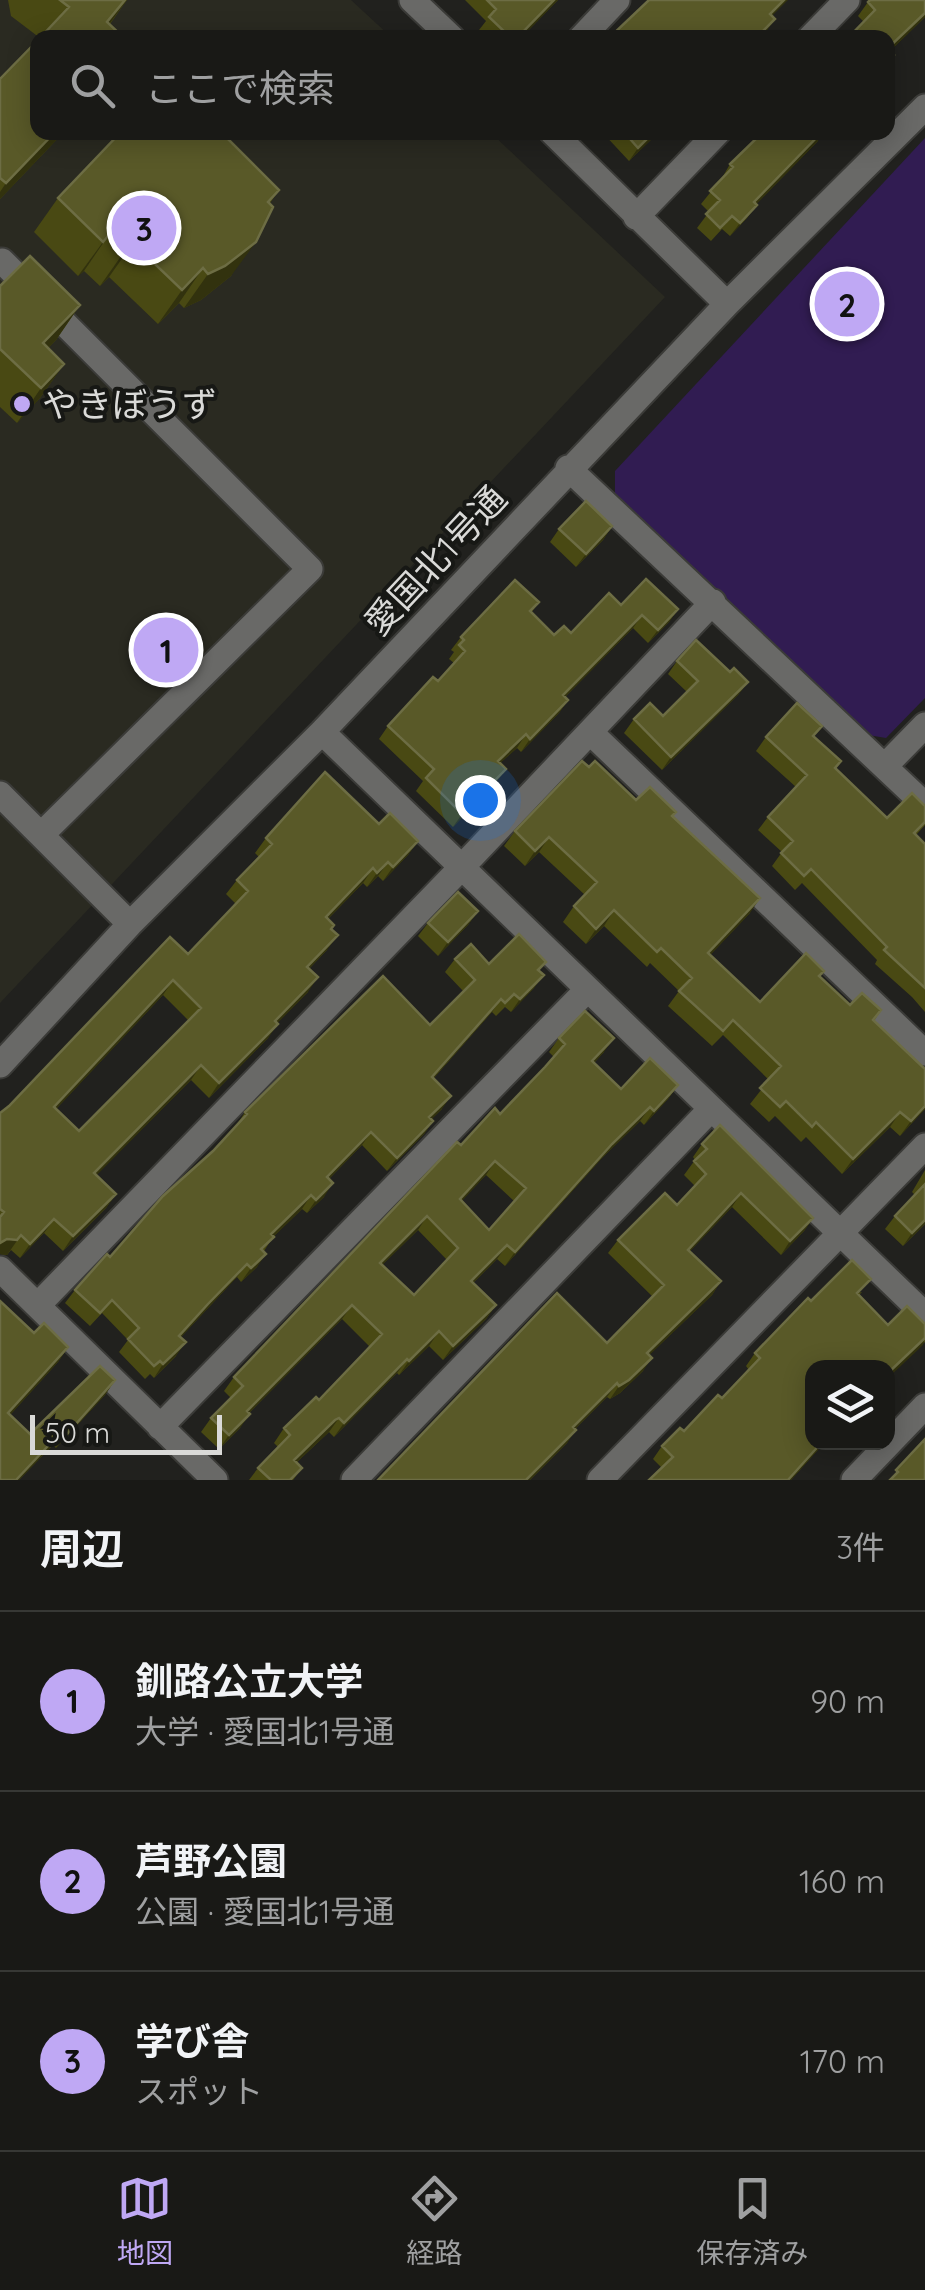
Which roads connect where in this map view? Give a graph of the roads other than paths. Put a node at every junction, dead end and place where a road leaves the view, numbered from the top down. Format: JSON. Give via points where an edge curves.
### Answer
{"nodes":[{"id":1,"x":412,"y":0,"type":"edge"},
{"id":2,"x":617,"y":0,"type":"edge"},
{"id":3,"x":846,"y":0,"type":"edge"},
{"id":4,"x":444,"y":30,"type":"edge"},
{"id":5,"x":589,"y":30,"type":"edge"},
{"id":6,"x":818,"y":30,"type":"edge"},
{"id":7,"x":925,"y":107,"type":"edge"},
{"id":8,"x":895,"y":137,"type":"edge"},
{"id":9,"x":560,"y":140,"type":"edge"},
{"id":10,"x":710,"y":140,"type":"edge"},
{"id":11,"x":892,"y":140,"type":"edge"},
{"id":12,"x":636,"y":217,"type":"junction"},
{"id":13,"x":2,"y":261,"type":"edge"},
{"id":14,"x":726,"y":304,"type":"junction"},
{"id":15,"x":568,"y":468,"type":"junction"},
{"id":16,"x":713,"y":602,"type":"junction"},
{"id":17,"x":925,"y":725,"type":"edge"},
{"id":18,"x":322,"y":732,"type":"junction"},
{"id":19,"x":590,"y":732,"type":"junction"},
{"id":20,"x":884,"y":766,"type":"junction"},
{"id":21,"x":0,"y":794,"type":"edge"},
{"id":22,"x":925,"y":805,"type":"edge"},
{"id":23,"x":42,"y":835,"type":"junction"},
{"id":24,"x":460,"y":869,"type":"junction"},
{"id":25,"x":130,"y":924,"type":"junction"},
{"id":26,"x":587,"y":990,"type":"junction"},
{"id":27,"x":925,"y":1054,"type":"edge"},
{"id":28,"x":0,"y":1065,"type":"edge"},
{"id":29,"x":711,"y":1110,"type":"junction"},
{"id":30,"x":925,"y":1146,"type":"edge"},
{"id":31,"x":839,"y":1230,"type":"junction"},
{"id":32,"x":0,"y":1269,"type":"edge"},
{"id":33,"x":38,"y":1304,"type":"junction"},
{"id":34,"x":925,"y":1315,"type":"edge"},
{"id":35,"x":925,"y":1406,"type":"edge"},
{"id":36,"x":160,"y":1427,"type":"junction"},
{"id":37,"x":216,"y":1480,"type":"edge"},
{"id":38,"x":354,"y":1480,"type":"edge"},
{"id":39,"x":600,"y":1480,"type":"edge"},
{"id":40,"x":854,"y":1480,"type":"edge"}],
"edges":[{"from":1,"to":4,"type":"street"},
{"from":2,"to":5,"type":"street"},
{"from":3,"to":6,"type":"street"},
{"from":7,"to":8,"type":"street","name":"愛国北1号通"},
{"from":9,"to":12,"type":"street"},
{"from":10,"to":12,"type":"street"},
{"from":11,"to":14,"type":"street","name":"愛国北1号通"},
{"from":12,"to":14,"type":"street"},
{"from":13,"to":23,"type":"street","via":[[310,569]]},
{"from":14,"to":15,"type":"street","name":"愛国北1号通"},
{"from":15,"to":16,"type":"street"},
{"from":15,"to":18,"type":"street","name":"愛国北1号通"},
{"from":16,"to":19,"type":"street"},
{"from":16,"to":20,"type":"street"},
{"from":17,"to":20,"type":"street"},
{"from":18,"to":24,"type":"street"},
{"from":18,"to":25,"type":"street","name":"愛国北1号通"},
{"from":19,"to":24,"type":"street"},
{"from":19,"to":27,"type":"street"},
{"from":20,"to":22,"type":"street"},
{"from":21,"to":23,"type":"street"},
{"from":23,"to":25,"type":"street"},
{"from":24,"to":26,"type":"street"},
{"from":24,"to":33,"type":"street"},
{"from":25,"to":28,"type":"street","name":"愛国北1号通"},
{"from":26,"to":29,"type":"street"},
{"from":26,"to":36,"type":"street"},
{"from":29,"to":31,"type":"street"},
{"from":29,"to":38,"type":"street"},
{"from":30,"to":31,"type":"street"},
{"from":31,"to":34,"type":"street"},
{"from":31,"to":39,"type":"street"},
{"from":32,"to":33,"type":"street"},
{"from":33,"to":36,"type":"street"},
{"from":35,"to":40,"type":"street"},
{"from":36,"to":37,"type":"street"}]}
